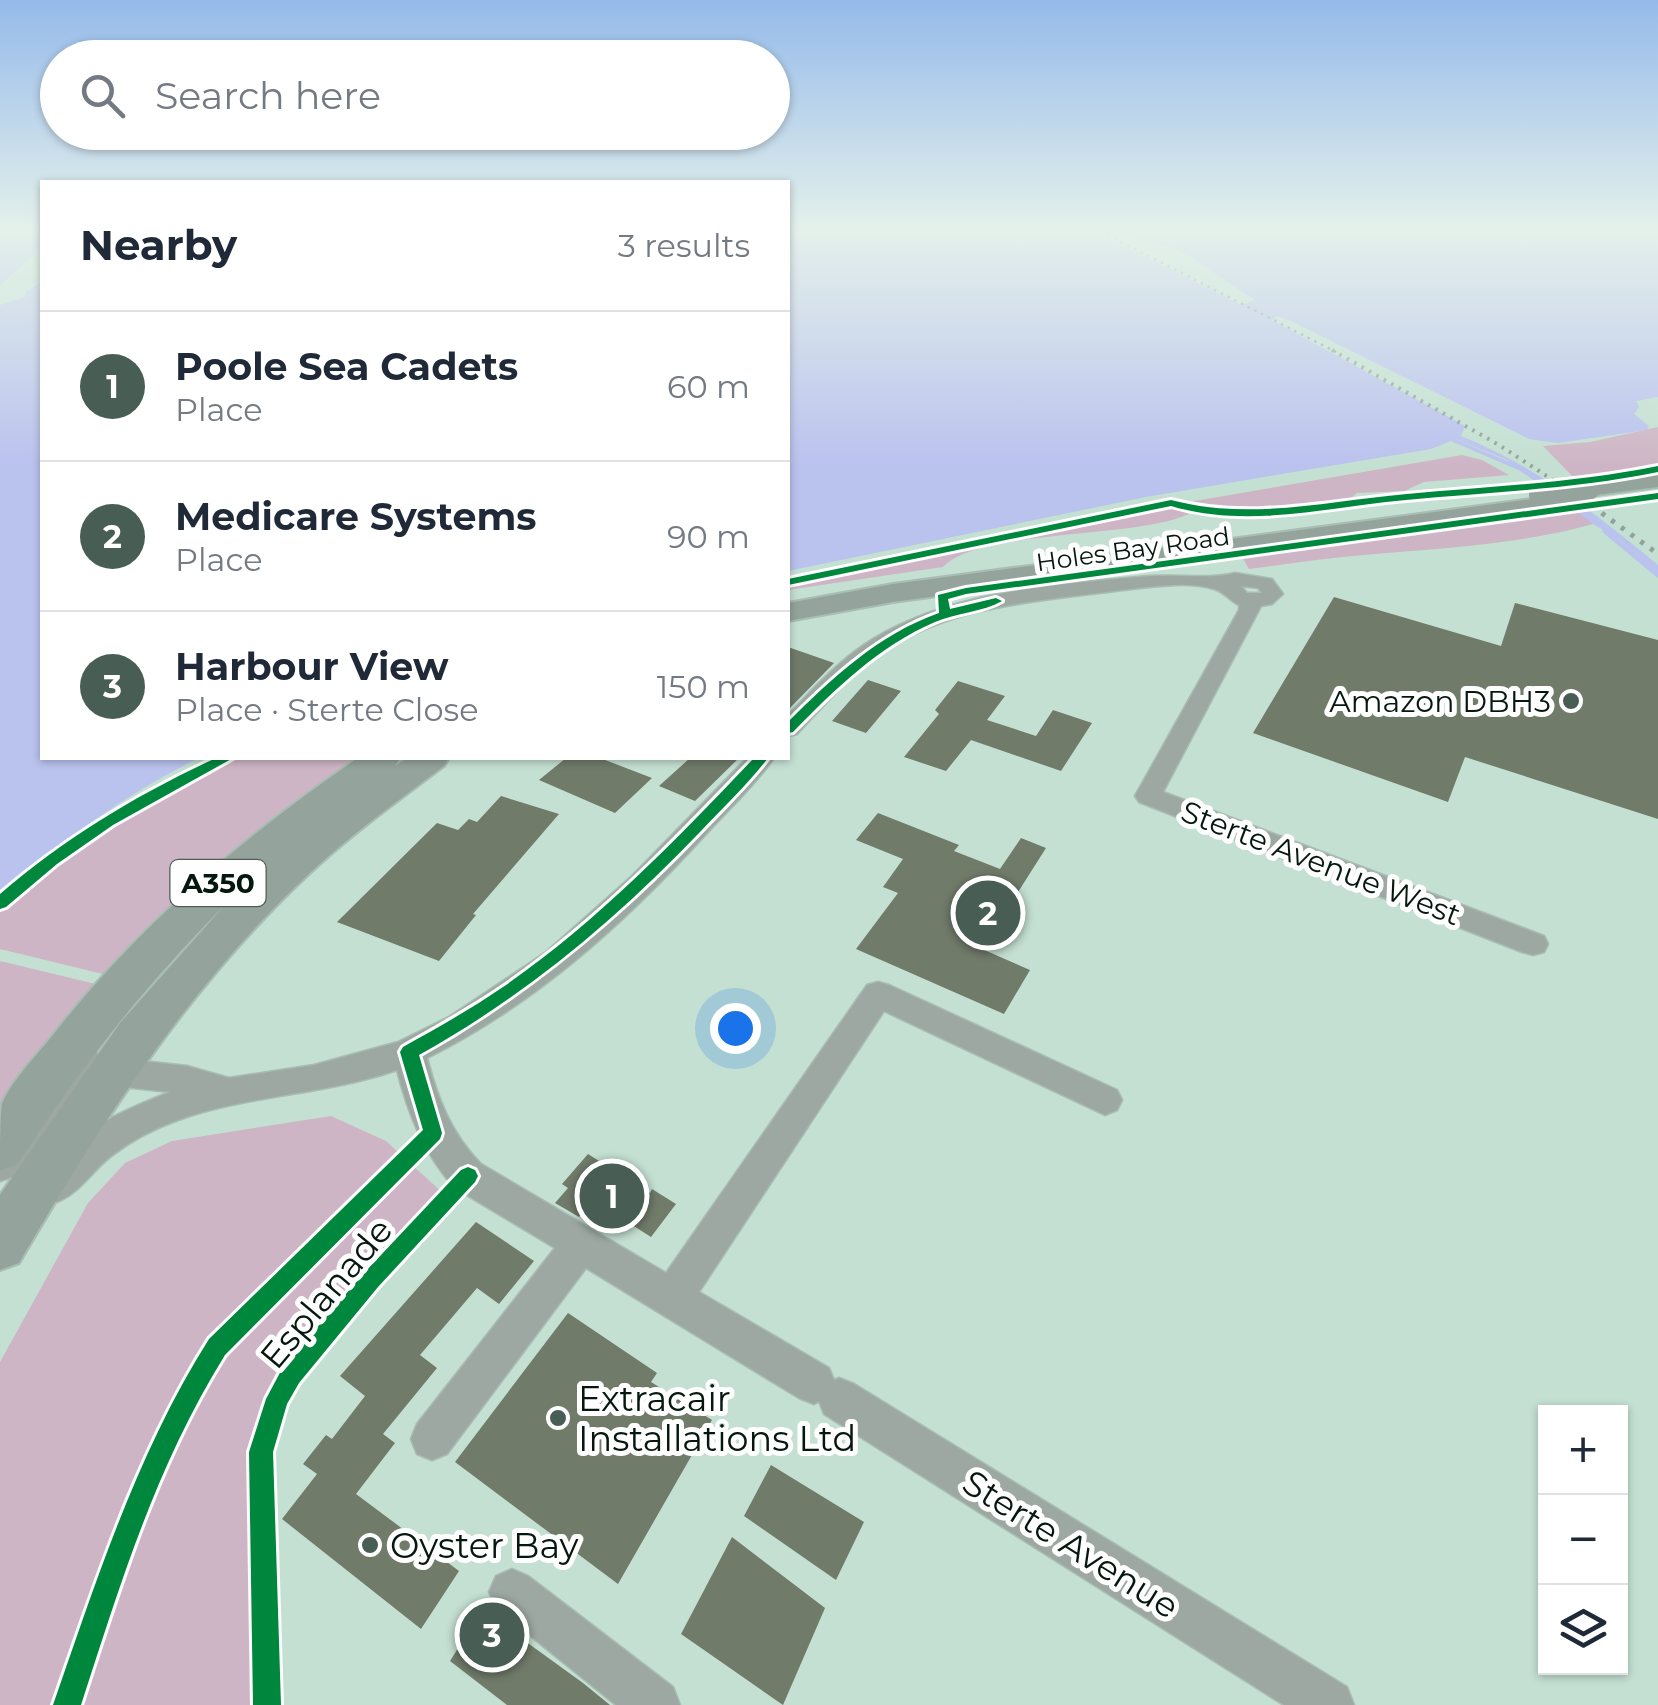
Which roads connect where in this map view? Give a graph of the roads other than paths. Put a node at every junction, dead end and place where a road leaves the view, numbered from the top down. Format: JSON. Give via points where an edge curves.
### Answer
{"nodes":[{"id":1,"x":1658,"y":479,"type":"edge"},
{"id":2,"x":1658,"y":490,"type":"edge"},
{"id":3,"x":1595,"y":493,"type":"junction"},
{"id":4,"x":1548,"y":499,"type":"junction"},
{"id":5,"x":790,"y":598,"type":"edge"},
{"id":6,"x":790,"y":612,"type":"edge"},
{"id":7,"x":790,"y":727,"type":"edge"},
{"id":8,"x":379,"y":760,"type":"edge"},
{"id":9,"x":429,"y":760,"type":"edge"},
{"id":10,"x":759,"y":760,"type":"edge"},
{"id":11,"x":1533,"y":944,"type":"dead end"},
{"id":12,"x":408,"y":1052,"type":"junction"},
{"id":13,"x":93,"y":1054,"type":"junction"},
{"id":14,"x":222,"y":1091,"type":"junction"},
{"id":15,"x":1105,"y":1100,"type":"dead end"},
{"id":16,"x":0,"y":1148,"type":"edge"},
{"id":17,"x":0,"y":1166,"type":"edge"},
{"id":18,"x":582,"y":1243,"type":"junction"},
{"id":19,"x":0,"y":1244,"type":"edge"},
{"id":20,"x":0,"y":1253,"type":"edge"},
{"id":21,"x":672,"y":1298,"type":"junction"},
{"id":22,"x":432,"y":1439,"type":"dead end"},
{"id":23,"x":512,"y":1592,"type":"dead end"},
{"id":24,"x":654,"y":1705,"type":"edge"},
{"id":25,"x":1330,"y":1705,"type":"edge"}],
"edges":[{"from":1,"to":3,"type":"highway","name":"Holes Bay Road"},
{"from":2,"to":3,"type":"highway","name":"Holes Bay Road"},
{"from":3,"to":4,"type":"highway","name":"Holes Bay Road"},
{"from":4,"to":5,"type":"highway","name":"Holes Bay Road"},
{"from":4,"to":6,"type":"highway","name":"Holes Bay Road"},
{"from":7,"to":11,"type":"street","name":"Sterte Avenue West","via":[[855,662],[946,614],[1038,594],[1200,579],[1239,593],[1250,610],[1148,796]]},
{"from":8,"to":13,"type":"highway","number":"A350","via":[[222,878],[148,954]]},
{"from":9,"to":13,"type":"highway","number":"A350","via":[[326,834],[240,913],[163,1000]]},
{"from":10,"to":12,"type":"street","via":[[661,864],[551,964]]},
{"from":12,"to":14,"type":"street","via":[[299,1084]]},
{"from":12,"to":18,"type":"street","via":[[446,1155],[468,1176]]},
{"from":13,"to":14,"type":"street"},
{"from":13,"to":16,"type":"highway","number":"A350"},
{"from":13,"to":17,"type":"street","via":[[91,1079],[58,1101]]},
{"from":13,"to":19,"type":"highway","number":"A350"},
{"from":14,"to":20,"type":"street","via":[[162,1108],[102,1140]]},
{"from":15,"to":21,"type":"street","via":[[878,994]]},
{"from":18,"to":21,"type":"street"},
{"from":18,"to":22,"type":"street"},
{"from":21,"to":25,"type":"street","name":"Sterte Avenue"},
{"from":23,"to":24,"type":"street"}]}
